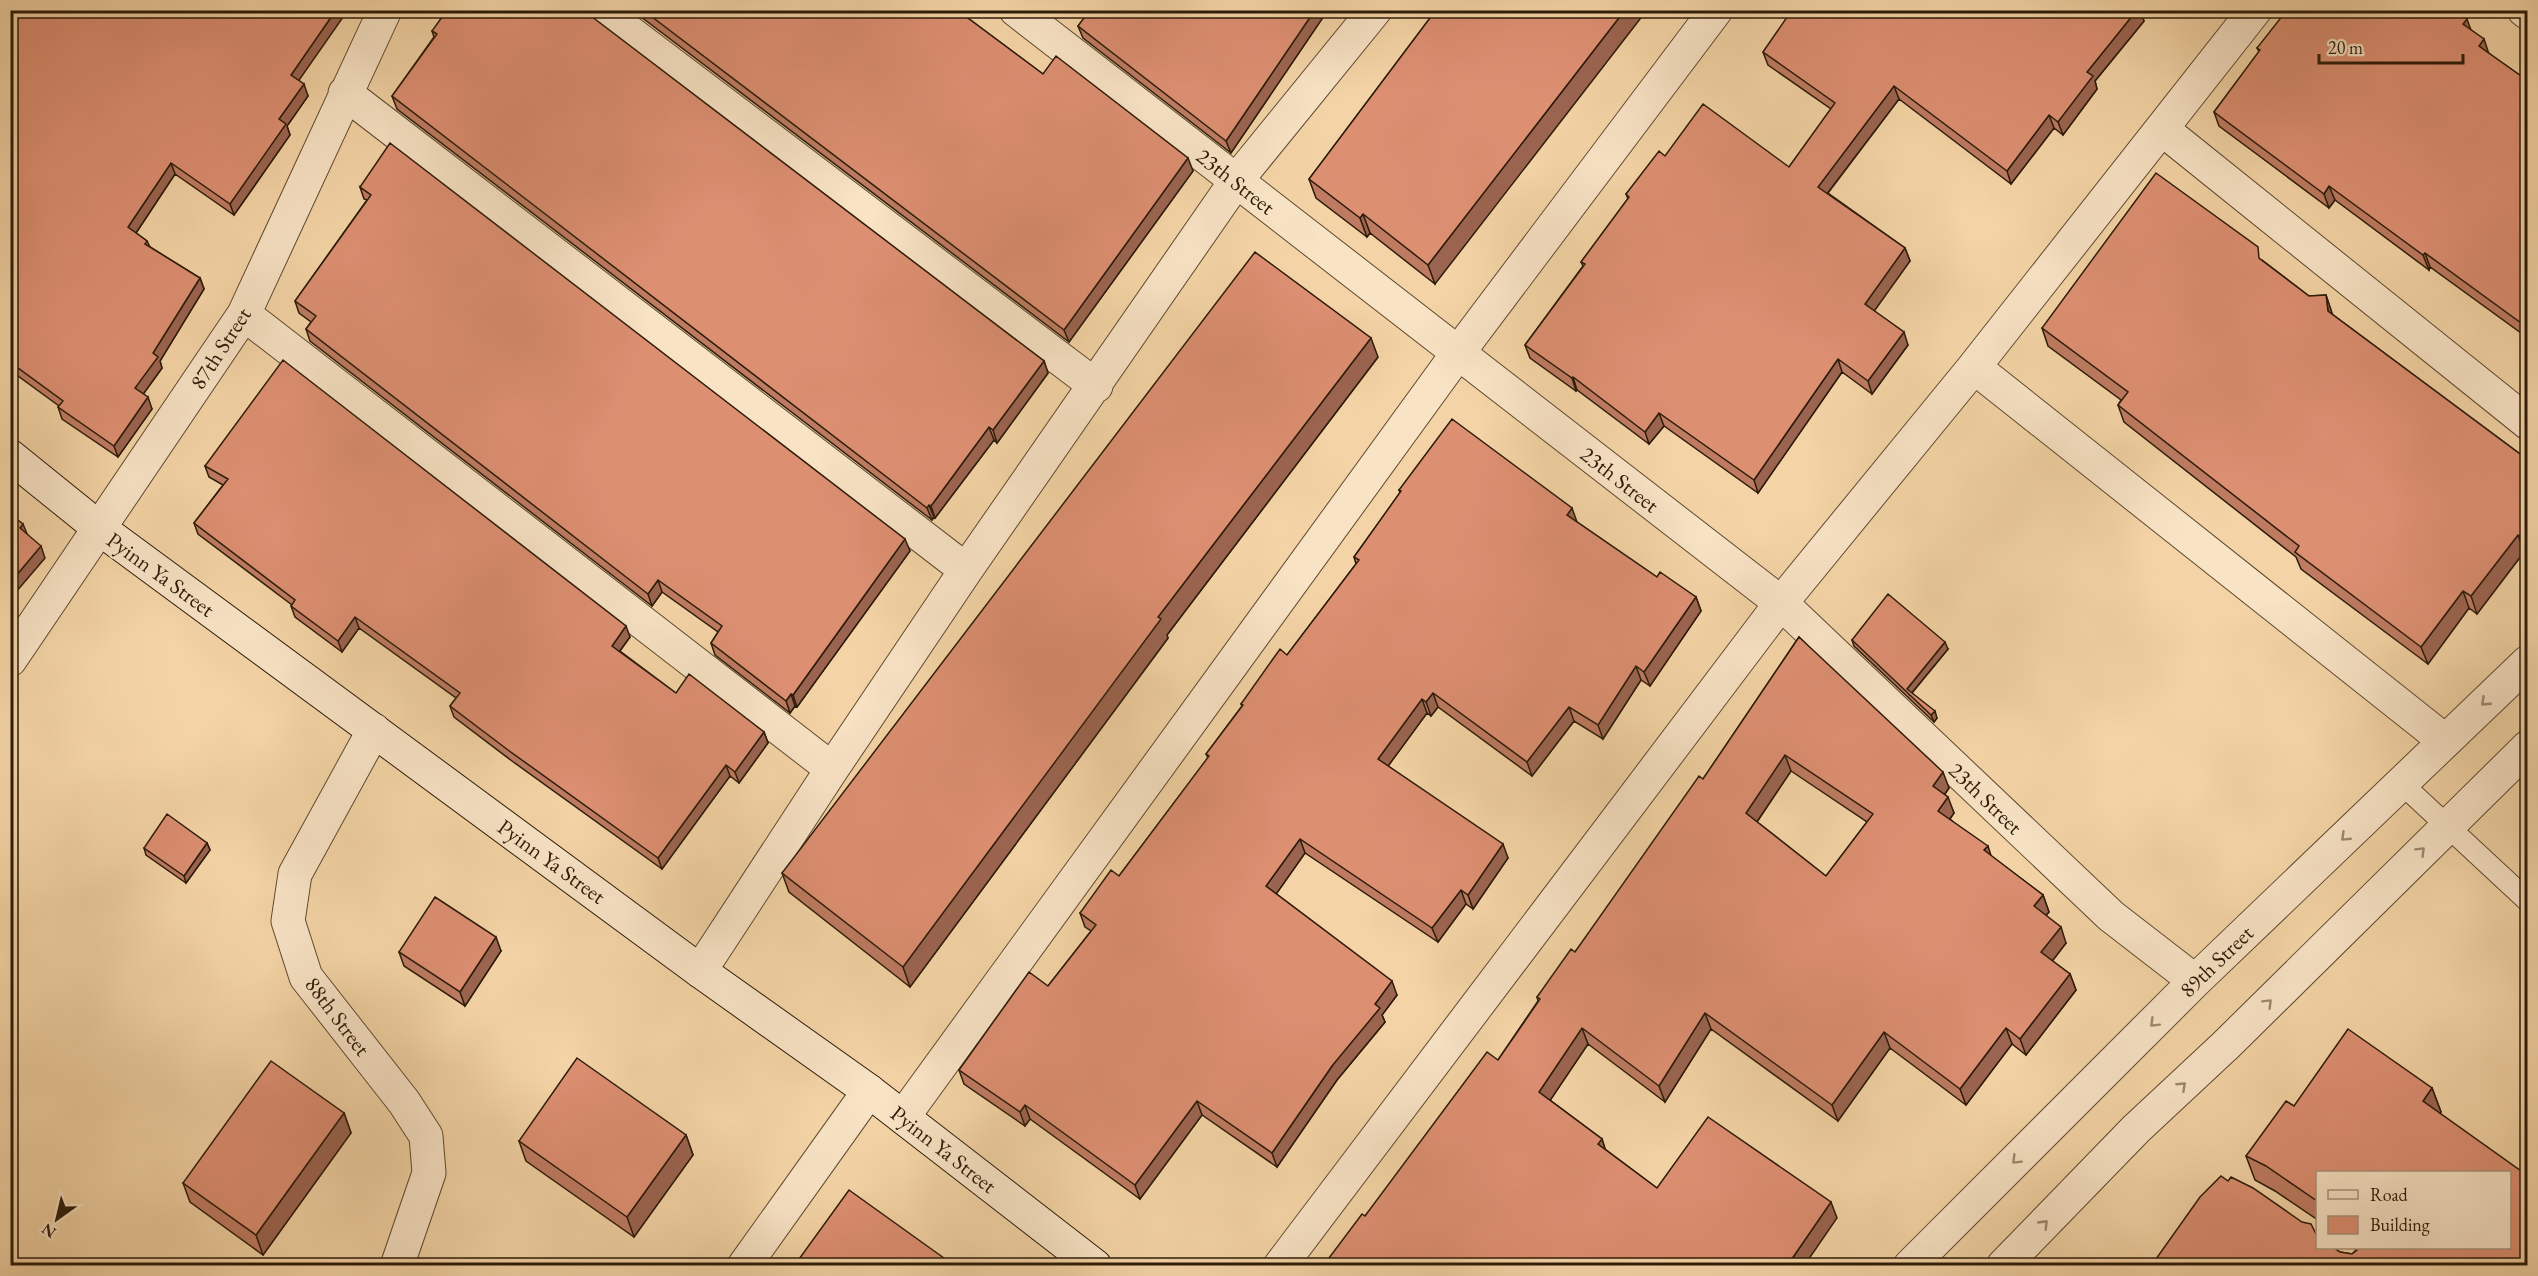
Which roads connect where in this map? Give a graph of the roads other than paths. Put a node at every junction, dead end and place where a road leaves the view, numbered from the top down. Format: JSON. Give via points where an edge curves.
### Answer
{"nodes":[{"id":1,"x":385,"y":10,"type":"edge"},
{"id":2,"x":600,"y":10,"type":"edge"},
{"id":3,"x":1016,"y":10,"type":"edge"},
{"id":4,"x":1375,"y":10,"type":"edge"},
{"id":5,"x":1716,"y":10,"type":"edge"},
{"id":6,"x":2255,"y":10,"type":"edge"},
{"id":7,"x":345,"y":93,"type":"junction"},
{"id":8,"x":2162,"y":129,"type":"junction"},
{"id":9,"x":1236,"y":181,"type":"junction"},
{"id":10,"x":244,"y":314,"type":"junction"},
{"id":11,"x":1458,"y":353,"type":"junction"},
{"id":12,"x":1974,"y":367,"type":"junction"},
{"id":13,"x":1096,"y":386,"type":"junction"},
{"id":14,"x":2528,"y":423,"type":"edge"},
{"id":15,"x":10,"y":456,"type":"edge"},
{"id":16,"x":99,"y":528,"type":"junction"},
{"id":17,"x":966,"y":570,"type":"junction"},
{"id":18,"x":1781,"y":603,"type":"junction"},
{"id":19,"x":10,"y":660,"type":"edge"},
{"id":20,"x":2528,"y":662,"type":"edge"},
{"id":21,"x":374,"y":730,"type":"junction"},
{"id":22,"x":2444,"y":740,"type":"junction"},
{"id":23,"x":2528,"y":747,"type":"edge"},
{"id":24,"x":832,"y":769,"type":"junction"},
{"id":25,"x":2401,"y":783,"type":"junction"},
{"id":26,"x":2446,"y":826,"type":"junction"},
{"id":27,"x":2528,"y":901,"type":"edge"},
{"id":28,"x":700,"y":971,"type":"junction"},
{"id":29,"x":2195,"y":981,"type":"junction"},
{"id":30,"x":869,"y":1091,"type":"junction"},
{"id":31,"x":903,"y":1117,"type":"junction"},
{"id":32,"x":1086,"y":1263,"type":"edge"},
{"id":33,"x":1914,"y":1264,"type":"edge"},
{"id":34,"x":397,"y":1266,"type":"edge"},
{"id":35,"x":744,"y":1266,"type":"edge"},
{"id":36,"x":1280,"y":1266,"type":"edge"},
{"id":37,"x":2003,"y":1266,"type":"edge"}],
"edges":[{"from":1,"to":7,"type":"street","name":"87th Street"},
{"from":2,"to":13,"type":"street"},
{"from":3,"to":9,"type":"street","name":"23th Street"},
{"from":4,"to":9,"type":"street"},
{"from":5,"to":11,"type":"street"},
{"from":6,"to":8,"type":"street"},
{"from":7,"to":10,"type":"street","name":"87th Street"},
{"from":7,"to":17,"type":"street"},
{"from":8,"to":12,"type":"street"},
{"from":8,"to":14,"type":"street"},
{"from":9,"to":11,"type":"street","name":"23th Street"},
{"from":9,"to":13,"type":"street"},
{"from":10,"to":16,"type":"street","name":"87th Street"},
{"from":10,"to":24,"type":"street"},
{"from":11,"to":18,"type":"street","name":"23th Street"},
{"from":11,"to":31,"type":"street"},
{"from":12,"to":18,"type":"street"},
{"from":12,"to":22,"type":"street"},
{"from":13,"to":17,"type":"street"},
{"from":15,"to":16,"type":"street","name":"Pyinn Ya Street"},
{"from":16,"to":19,"type":"street","name":"87th Street"},
{"from":16,"to":21,"type":"street","name":"Pyinn Ya Street"},
{"from":17,"to":24,"type":"street"},
{"from":18,"to":29,"type":"street","name":"23th Street","via":[[2111,916]]},
{"from":18,"to":36,"type":"street"},
{"from":20,"to":22,"type":"street","name":"89th Street","one_way":true},
{"from":21,"to":28,"type":"street","name":"Pyinn Ya Street"},
{"from":21,"to":34,"type":"street","name":"88th Street","via":[[295,873],[288,921],[306,977],[426,1136],[429,1173]]},
{"from":22,"to":25,"type":"street","name":"89th Street"},
{"from":23,"to":26,"type":"street"},
{"from":24,"to":28,"type":"street"},
{"from":25,"to":26,"type":"lane"},
{"from":25,"to":29,"type":"street","name":"89th Street","one_way":true},
{"from":26,"to":27,"type":"lane"},
{"from":37,"to":26,"type":"street","one_way":true,"via":[[2136,1129]]},
{"from":28,"to":30,"type":"street","name":"Pyinn Ya Street"},
{"from":29,"to":33,"type":"street","name":"89th Street","one_way":true},
{"from":30,"to":31,"type":"street","name":"Pyinn Ya Street"},
{"from":30,"to":35,"type":"street"},
{"from":31,"to":32,"type":"street","name":"Pyinn Ya Street"}]}
